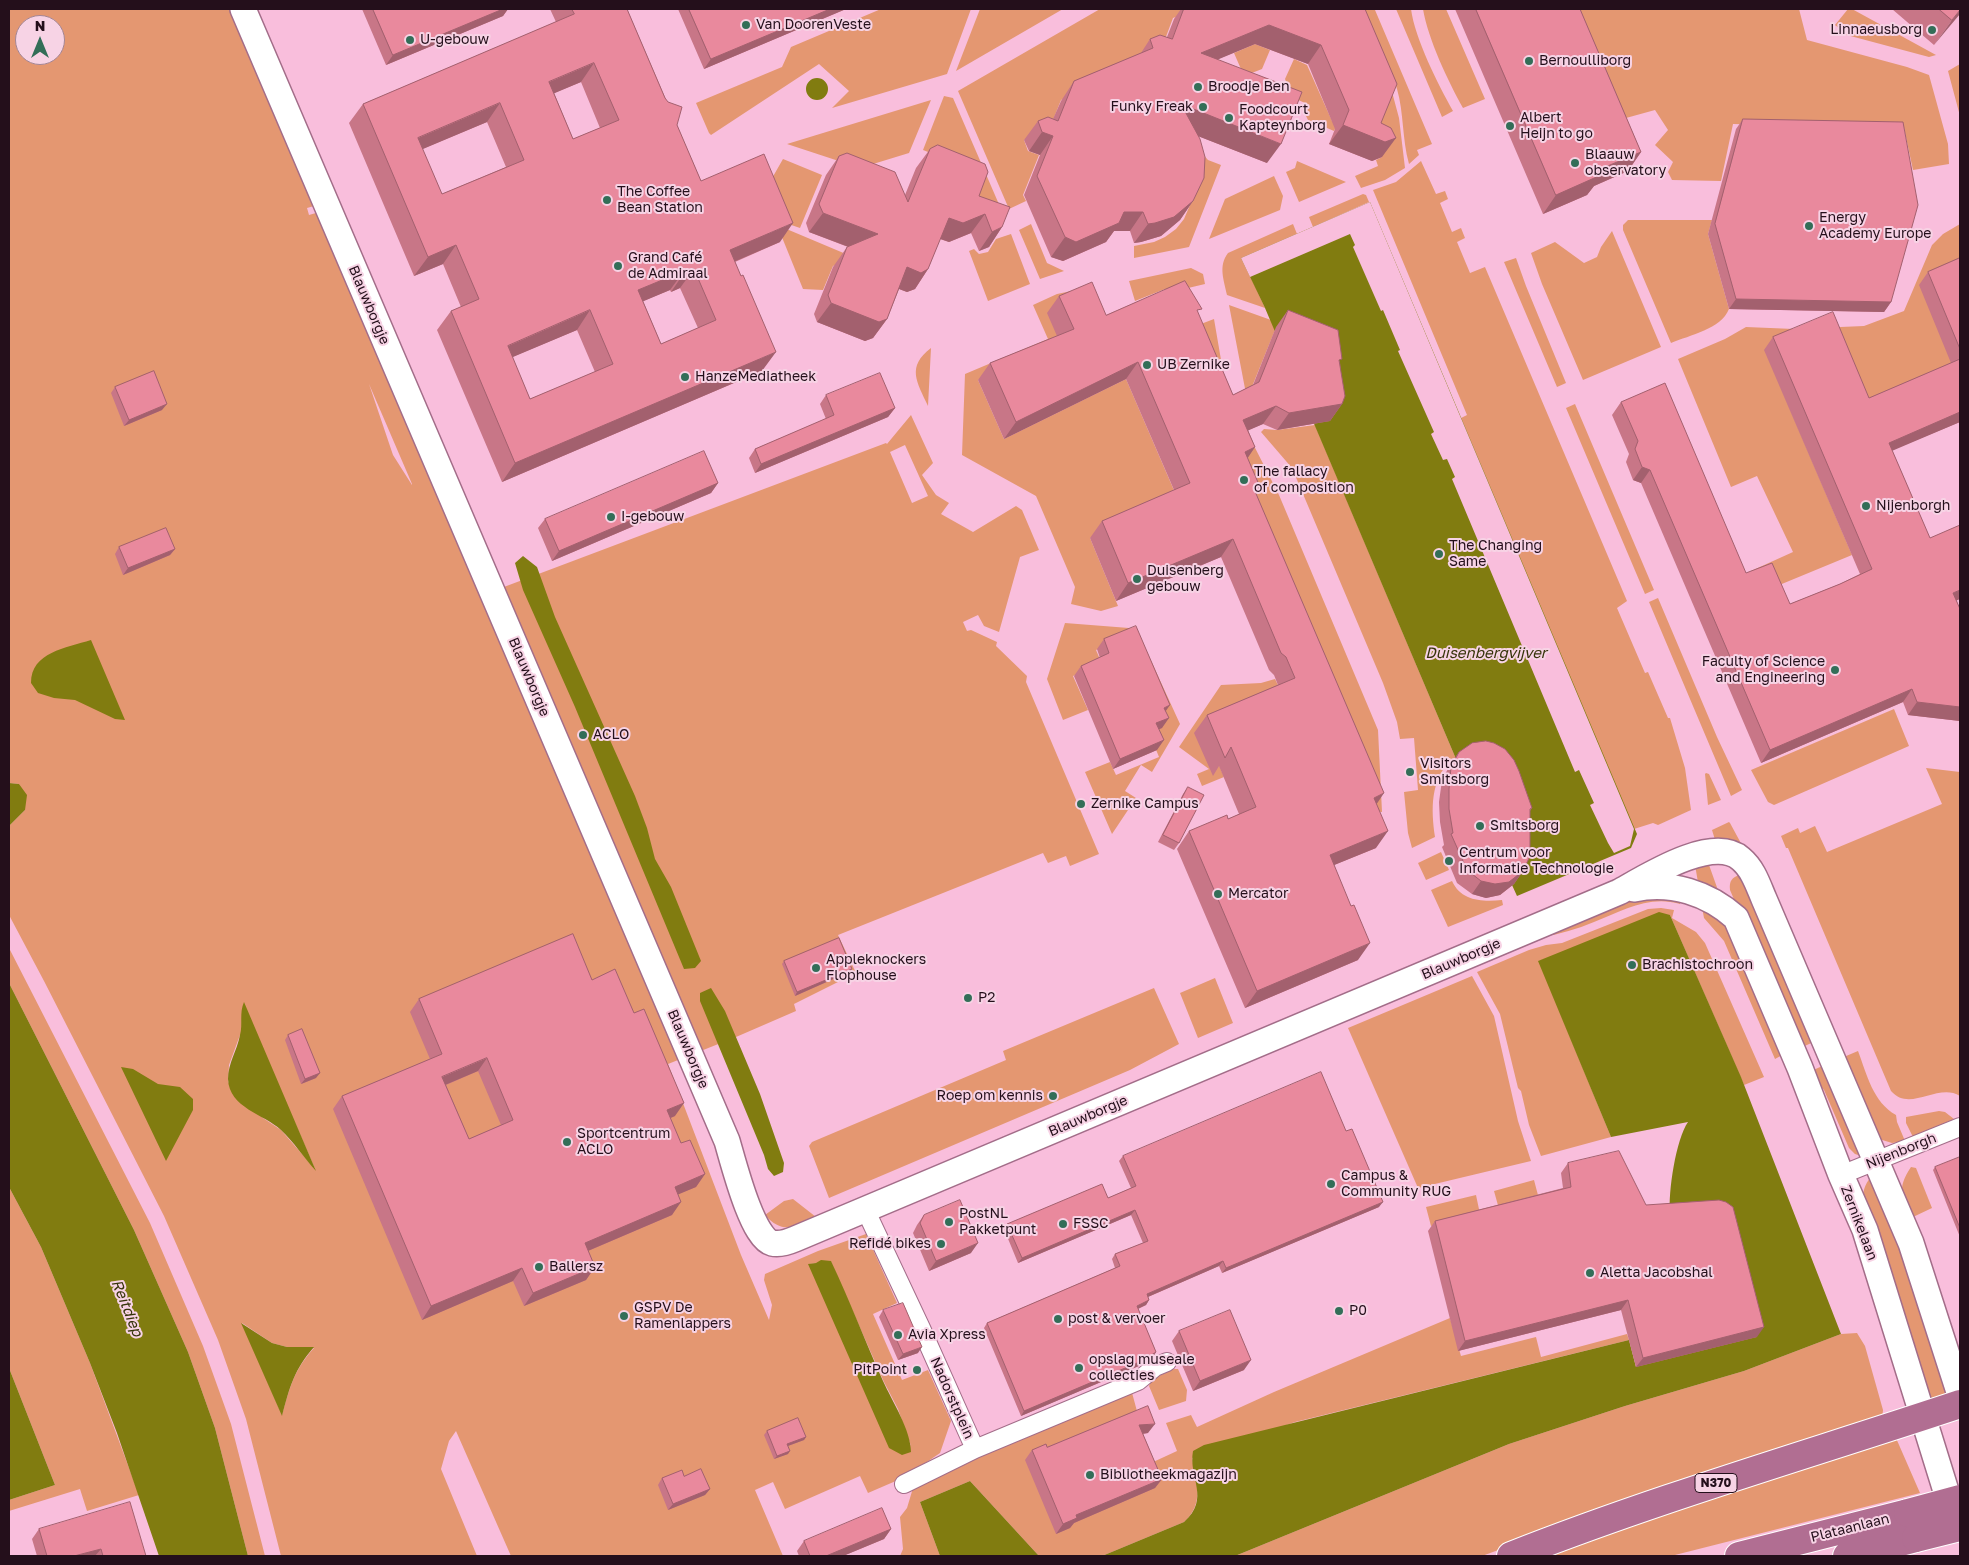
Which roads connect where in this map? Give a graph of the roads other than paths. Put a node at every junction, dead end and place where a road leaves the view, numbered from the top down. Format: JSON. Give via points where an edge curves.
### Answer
{"nodes":[{"id":1,"x":243,"y":9,"type":"edge"},
{"id":2,"x":1619,"y":892,"type":"junction"},
{"id":3,"x":1736,"y":918,"type":"joint"},
{"id":4,"x":1960,"y":1127,"type":"edge"},
{"id":5,"x":1875,"y":1162,"type":"junction"},
{"id":6,"x":1841,"y":1175,"type":"junction"},
{"id":7,"x":865,"y":1209,"type":"junction"},
{"id":8,"x":1167,"y":1362,"type":"dead end"},
{"id":9,"x":1960,"y":1395,"type":"edge"},
{"id":10,"x":1960,"y":1404,"type":"edge"},
{"id":11,"x":1924,"y":1416,"type":"junction"},
{"id":12,"x":975,"y":1449,"type":"junction"},
{"id":13,"x":904,"y":1484,"type":"dead end"},
{"id":14,"x":1960,"y":1499,"type":"edge"},
{"id":15,"x":1960,"y":1527,"type":"edge"},
{"id":16,"x":1960,"y":1536,"type":"edge"},
{"id":17,"x":1511,"y":1556,"type":"edge"},
{"id":18,"x":1739,"y":1556,"type":"edge"},
{"id":19,"x":1847,"y":1556,"type":"edge"}],
"edges":[{"from":1,"to":7,"type":"street","name":"Blauwborgje","via":[[727,1141],[737,1179],[758,1230],[766,1241],[778,1244]]},
{"from":2,"to":3,"type":"street","name":"Blauwborgje","via":[[1660,885],[1675,887],[1715,903]]},
{"from":2,"to":5,"type":"street","name":"Blauwborgje","via":[[1658,870],[1698,854],[1712,851],[1736,855],[1751,871]]},
{"from":2,"to":7,"type":"street","name":"Blauwborgje"},
{"from":3,"to":6,"type":"street","name":"Zernikelaan","via":[[1800,1068]]},
{"from":4,"to":5,"type":"street","name":"Nijenborgh"},
{"from":5,"to":6,"type":"street","name":"Nijenborgh"},
{"from":5,"to":9,"type":"street","via":[[1911,1243]]},
{"from":6,"to":11,"type":"street","name":"Zernikelaan","via":[[1865,1230]]},
{"from":7,"to":12,"type":"street","name":"Nadorstplein"},
{"from":8,"to":12,"type":"street","name":"Nadorstplein","via":[[1138,1381]]},
{"from":10,"to":11,"type":"highway","number":"N370"},
{"from":11,"to":16,"type":"street","name":"Zernikelaan"},
{"from":11,"to":17,"type":"highway","number":"N370","via":[[1671,1498]]},
{"from":12,"to":13,"type":"street"},
{"from":14,"to":18,"type":"highway","name":"Plataanlaan","bridge":true},
{"from":15,"to":19,"type":"highway","name":"Plataanlaan","bridge":true}]}
